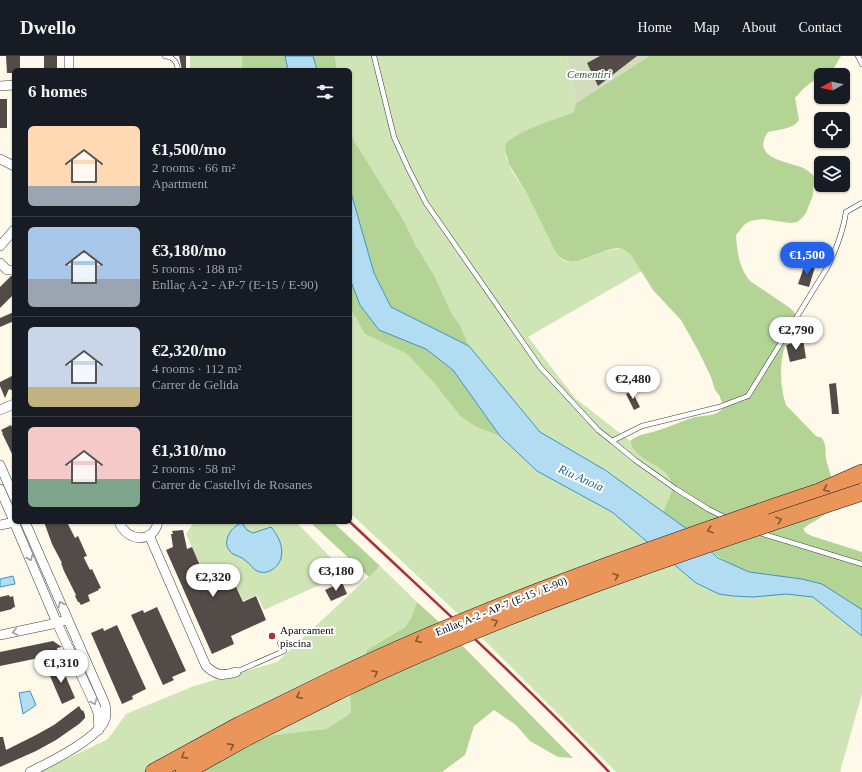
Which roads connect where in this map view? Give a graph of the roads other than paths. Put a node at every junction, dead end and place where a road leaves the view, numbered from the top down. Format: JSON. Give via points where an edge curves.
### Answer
{"nodes":[{"id":1,"x":69,"y":56,"type":"edge"},
{"id":2,"x":165,"y":56,"type":"edge"},
{"id":3,"x":374,"y":56,"type":"edge"},
{"id":4,"x":858,"y":56,"type":"edge"},
{"id":5,"x":862,"y":64,"type":"edge"},
{"id":6,"x":69,"y":68,"type":"edge"},
{"id":7,"x":178,"y":68,"type":"edge"},
{"id":8,"x":12,"y":85,"type":"edge"},
{"id":9,"x":0,"y":86,"type":"edge"},
{"id":10,"x":0,"y":159,"type":"edge"},
{"id":11,"x":12,"y":165,"type":"edge"},
{"id":12,"x":862,"y":203,"type":"edge"},
{"id":13,"x":12,"y":232,"type":"edge"},
{"id":14,"x":2,"y":244,"type":"edge"},
{"id":15,"x":12,"y":405,"type":"edge"},
{"id":16,"x":0,"y":410,"type":"edge"},
{"id":17,"x":612,"y":441,"type":"junction"},
{"id":18,"x":0,"y":465,"type":"edge"},
{"id":19,"x":862,"y":473,"type":"edge"},
{"id":20,"x":0,"y":489,"type":"edge"},
{"id":21,"x":12,"y":492,"type":"edge"},
{"id":22,"x":862,"y":492,"type":"edge"},
{"id":23,"x":12,"y":517,"type":"edge"},
{"id":24,"x":12,"y":522,"type":"edge"},
{"id":25,"x":15,"y":524,"type":"edge"},
{"id":26,"x":26,"y":524,"type":"edge"},
{"id":27,"x":120,"y":524,"type":"edge"},
{"id":28,"x":157,"y":524,"type":"edge"},
{"id":29,"x":0,"y":525,"type":"edge"},
{"id":30,"x":149,"y":535,"type":"junction"},
{"id":31,"x":862,"y":564,"type":"edge"},
{"id":32,"x":67,"y":618,"type":"junction"},
{"id":33,"x":58,"y":623,"type":"junction"},
{"id":34,"x":0,"y":635,"type":"edge"},
{"id":35,"x":280,"y":643,"type":"dead end"},
{"id":36,"x":236,"y":672,"type":"joint"},
{"id":37,"x":337,"y":684,"type":"junction"},
{"id":38,"x":99,"y":730,"type":"junction"},
{"id":39,"x":30,"y":772,"type":"edge"},
{"id":40,"x":154,"y":772,"type":"edge"},
{"id":41,"x":184,"y":772,"type":"edge"}],
"edges":[{"from":1,"to":6,"type":"street"},
{"from":2,"to":7,"type":"lane","via":[[171,57]]},
{"from":3,"to":17,"type":"lane","via":[[394,137],[426,203],[540,367],[598,430]]},
{"from":4,"to":5,"type":"lane"},
{"from":8,"to":9,"type":"street"},
{"from":10,"to":11,"type":"street"},
{"from":12,"to":17,"type":"lane","via":[[846,212],[838,247],[827,268],[748,396],[719,407],[642,426]]},
{"from":13,"to":14,"type":"street"},
{"from":15,"to":16,"type":"street"},
{"from":17,"to":31,"type":"lane","via":[[635,460],[708,509],[761,534]]},
{"from":18,"to":21,"type":"street"},
{"from":19,"to":37,"type":"highway","name":"Enllaç A-2 - AP-7 (E-15 / E-90)","one_way":true,"bridge":true,"via":[[819,492],[534,592],[433,634]]},
{"from":20,"to":23,"type":"street"},
{"from":37,"to":22,"type":"highway","name":"Enllaç A-2 - AP-7 (E-15 / E-90)","one_way":true,"bridge":true,"via":[[636,569]]},
{"from":24,"to":29,"type":"street"},
{"from":25,"to":33,"type":"street","one_way":true},
{"from":32,"to":26,"type":"street","one_way":true},
{"from":27,"to":30,"type":"street","via":[[125,533],[131,536],[137,538]]},
{"from":28,"to":30,"type":"street"},
{"from":30,"to":36,"type":"street","via":[[206,666],[211,672],[218,674]]},
{"from":32,"to":33,"type":"street"},
{"from":32,"to":38,"type":"street","via":[[106,711],[106,718]]},
{"from":33,"to":34,"type":"street","one_way":true},
{"from":33,"to":38,"type":"street","one_way":true,"via":[[95,705]]},
{"from":35,"to":36,"type":"lane","via":[[284,651]]},
{"from":37,"to":40,"type":"highway","name":"Enllaç A-2 - AP-7 (E-15 / E-90)","one_way":true,"via":[[248,722]]},
{"from":41,"to":37,"type":"highway","name":"Enllaç A-2 - AP-7 (E-15 / E-90)","one_way":true},
{"from":38,"to":39,"type":"street","via":[[62,755]]}]}
